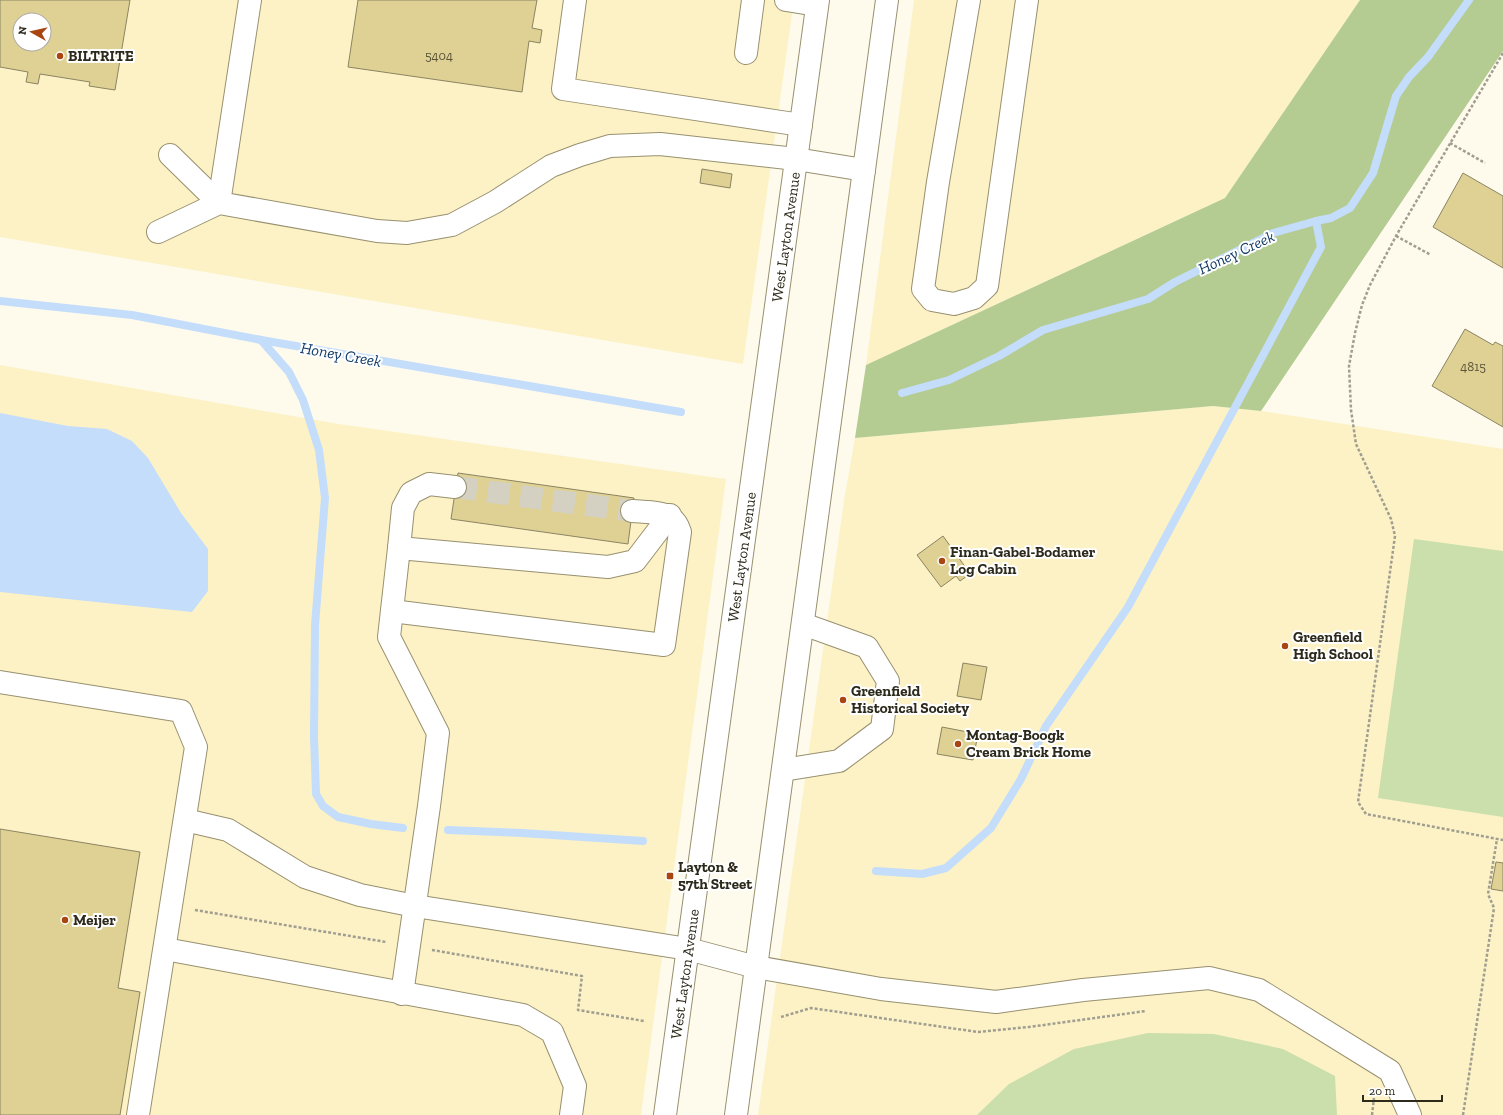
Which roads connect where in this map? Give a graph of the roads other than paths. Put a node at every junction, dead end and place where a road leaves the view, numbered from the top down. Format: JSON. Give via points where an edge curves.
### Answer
{"nodes":[{"id":1,"x":250,"y":0,"type":"edge"},
{"id":2,"x":575,"y":0,"type":"edge"},
{"id":3,"x":753,"y":0,"type":"edge"},
{"id":4,"x":786,"y":0,"type":"edge"},
{"id":5,"x":887,"y":0,"type":"edge"},
{"id":6,"x":969,"y":0,"type":"edge"},
{"id":7,"x":1027,"y":0,"type":"edge"},
{"id":8,"x":818,"y":3,"type":"edge"},
{"id":9,"x":746,"y":53,"type":"dead end"},
{"id":10,"x":801,"y":125,"type":"junction"},
{"id":11,"x":170,"y":155,"type":"dead end"},
{"id":12,"x":796,"y":159,"type":"junction"},
{"id":13,"x":864,"y":170,"type":"junction"},
{"id":14,"x":219,"y":203,"type":"junction"},
{"id":15,"x":158,"y":232,"type":"dead end"},
{"id":16,"x":456,"y":487,"type":"tunnel mouth"},
{"id":17,"x":632,"y":511,"type":"tunnel mouth"},
{"id":18,"x":670,"y":515,"type":"junction"},
{"id":19,"x":399,"y":548,"type":"junction"},
{"id":20,"x":392,"y":611,"type":"junction"},
{"id":21,"x":803,"y":624,"type":"junction"},
{"id":22,"x":0,"y":682,"type":"edge"},
{"id":23,"x":783,"y":770,"type":"junction"},
{"id":24,"x":185,"y":820,"type":"junction"},
{"id":25,"x":415,"y":906,"type":"junction"},
{"id":26,"x":165,"y":949,"type":"junction"},
{"id":27,"x":688,"y":949,"type":"junction"},
{"id":28,"x":756,"y":967,"type":"junction"},
{"id":29,"x":402,"y":994,"type":"junction"},
{"id":30,"x":138,"y":1115,"type":"edge"},
{"id":31,"x":571,"y":1115,"type":"edge"},
{"id":32,"x":665,"y":1115,"type":"edge"},
{"id":33,"x":736,"y":1115,"type":"edge"},
{"id":34,"x":1410,"y":1115,"type":"edge"}],
"edges":[{"from":1,"to":14,"type":"main road"},
{"from":2,"to":10,"type":"main road","via":[[563,89]]},
{"from":3,"to":9,"type":"main road"},
{"from":4,"to":8,"type":"main road"},
{"from":5,"to":13,"type":"main road"},
{"from":6,"to":7,"type":"main road","via":[[923,289],[932,300],[954,304],[974,298],[987,286]]},
{"from":8,"to":10,"type":"main road","name":"West Layton Avenue"},
{"from":10,"to":12,"type":"main road","name":"West Layton Avenue"},
{"from":11,"to":14,"type":"main road"},
{"from":12,"to":13,"type":"main road"},
{"from":12,"to":14,"type":"main road","via":[[660,144],[610,146],[551,166],[495,202],[452,225],[407,233],[377,231]]},
{"from":12,"to":27,"type":"main road","name":"West Layton Avenue"},
{"from":13,"to":21,"type":"main road"},
{"from":14,"to":15,"type":"main road"},
{"from":16,"to":19,"type":"main road","via":[[428,484],[410,493],[403,508]]},
{"from":17,"to":18,"type":"main road"},
{"from":18,"to":19,"type":"main road","via":[[635,561],[608,567]]},
{"from":18,"to":20,"type":"main road","via":[[677,522],[680,532],[664,645]]},
{"from":19,"to":20,"type":"main road"},
{"from":20,"to":25,"type":"main road","via":[[390,637],[438,733]]},
{"from":21,"to":23,"type":"main road"},
{"from":21,"to":23,"type":"main road","via":[[867,647],[888,681],[882,729],[839,761]]},
{"from":22,"to":24,"type":"main road","via":[[181,710],[196,747]]},
{"from":23,"to":28,"type":"main road"},
{"from":24,"to":25,"type":"main road","via":[[228,830],[305,877],[360,895]]},
{"from":24,"to":26,"type":"main road"},
{"from":25,"to":27,"type":"main road"},
{"from":25,"to":29,"type":"main road"},
{"from":26,"to":29,"type":"main road"},
{"from":26,"to":30,"type":"main road"},
{"from":27,"to":28,"type":"main road"},
{"from":27,"to":32,"type":"main road","name":"West Layton Avenue"},
{"from":28,"to":33,"type":"main road"},
{"from":28,"to":34,"type":"main road","via":[[881,989],[996,1002],[1083,990],[1209,978],[1259,990],[1390,1071]]},
{"from":29,"to":31,"type":"main road","via":[[523,1015],[552,1032],[575,1086]]}]}
